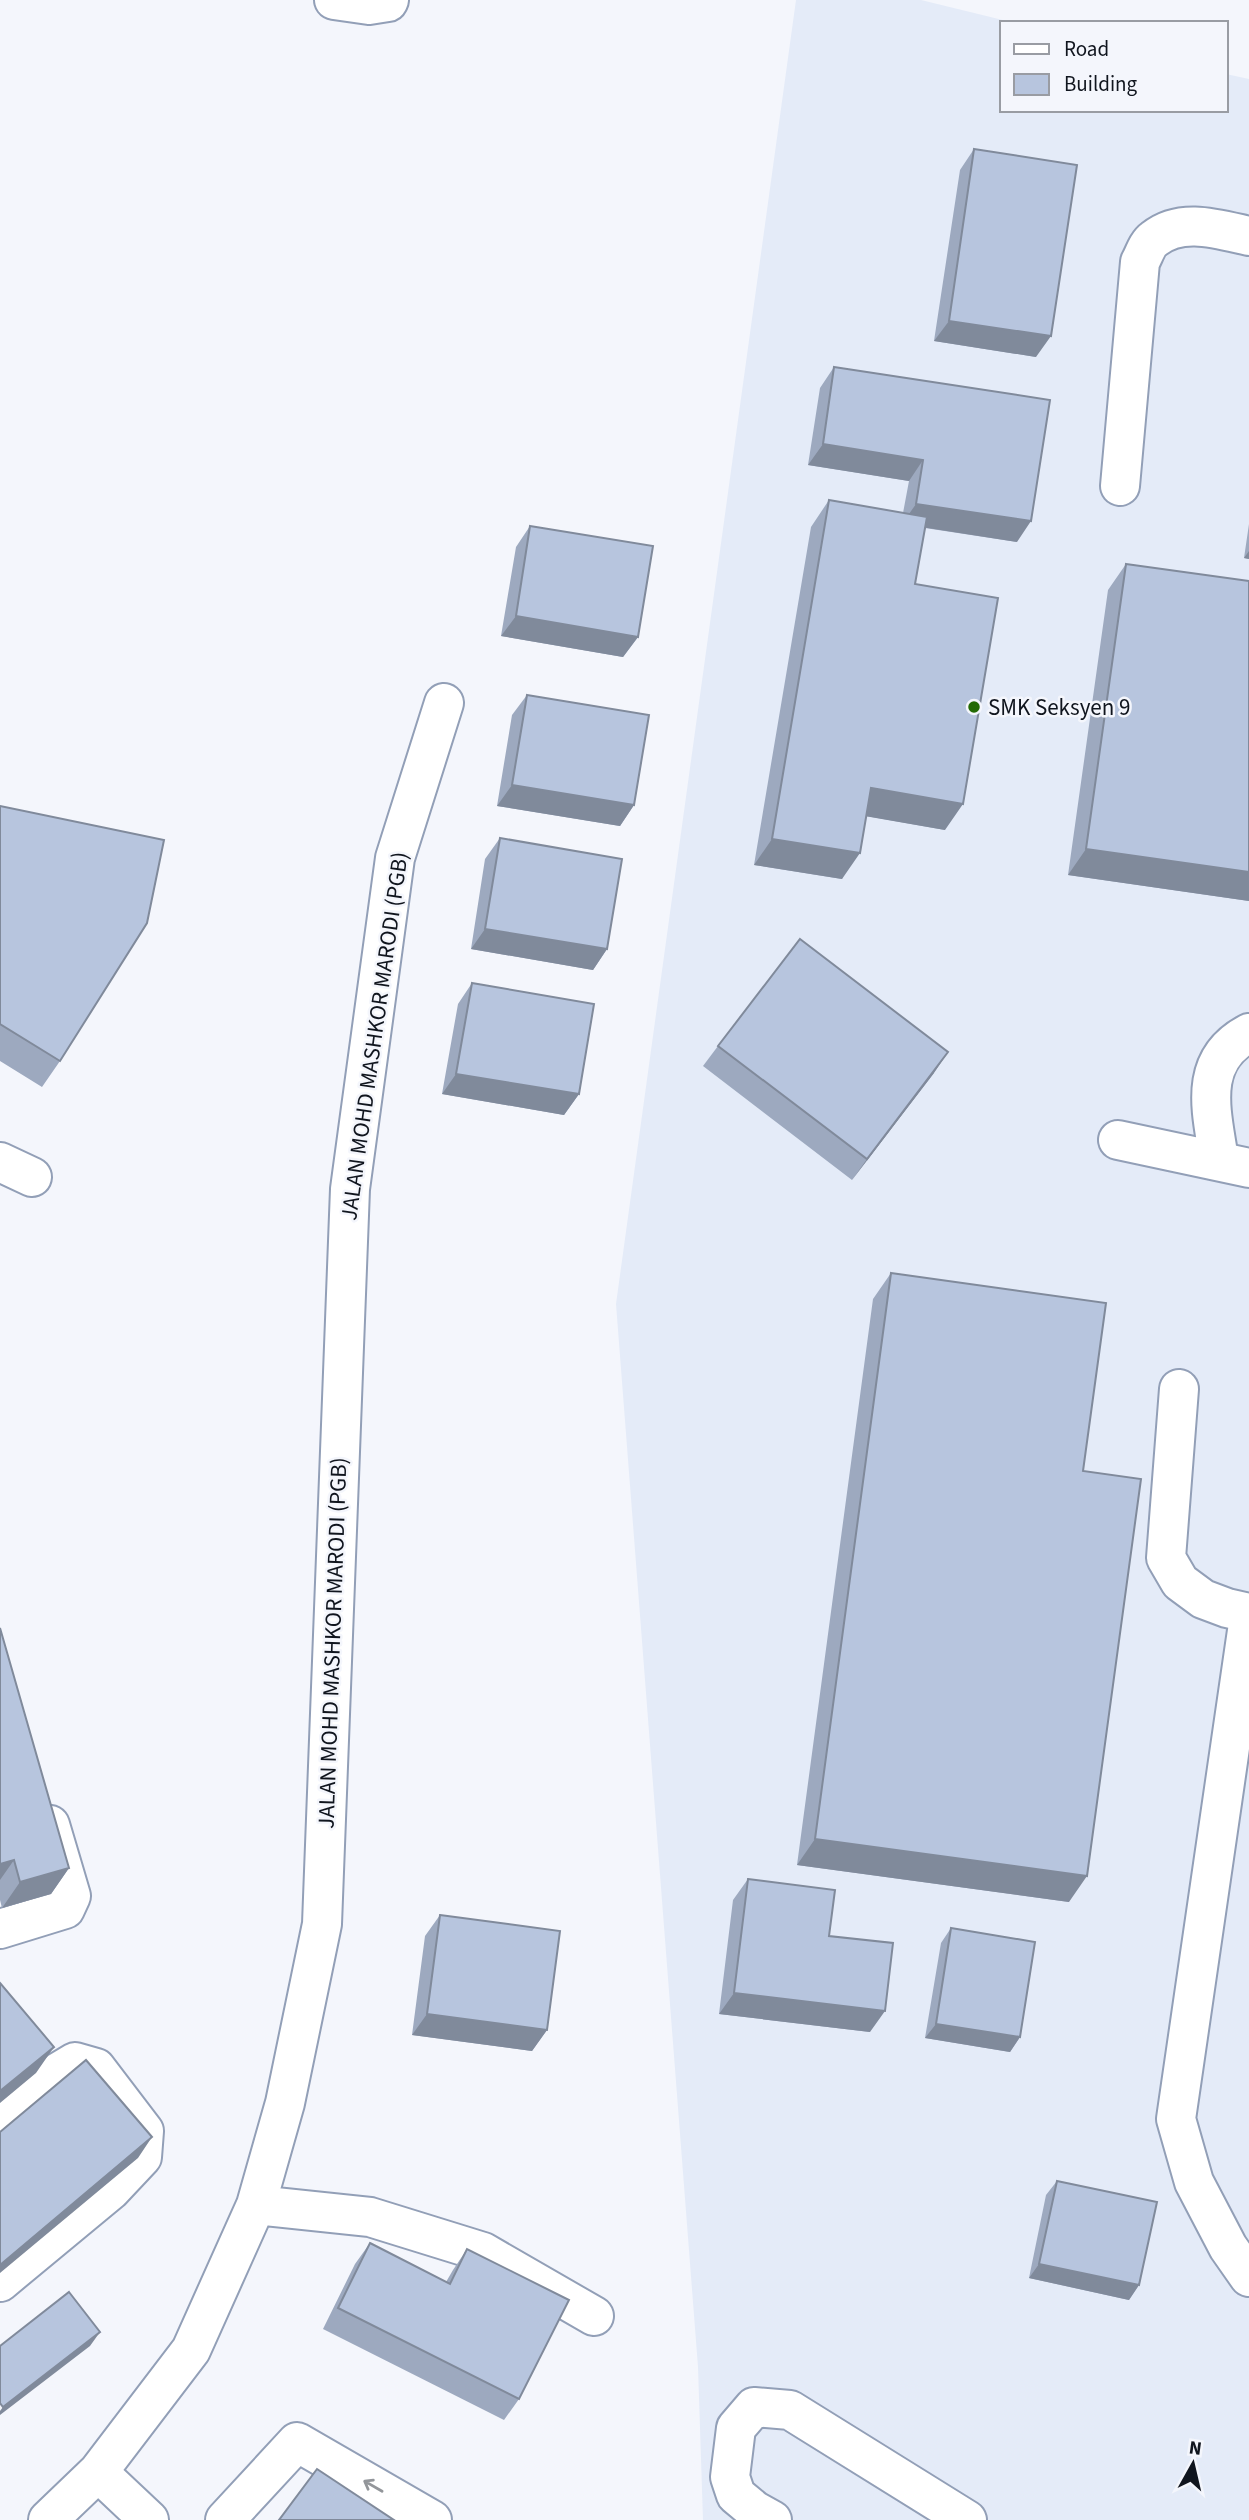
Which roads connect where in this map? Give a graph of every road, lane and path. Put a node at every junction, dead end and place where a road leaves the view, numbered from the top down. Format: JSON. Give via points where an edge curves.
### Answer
{"nodes":[{"id":1,"x":334,"y":0,"type":"edge"},
{"id":2,"x":389,"y":0,"type":"edge"},
{"id":3,"x":1249,"y":236,"type":"edge"},
{"id":4,"x":1120,"y":486,"type":"dead end"},
{"id":5,"x":444,"y":703,"type":"dead end"},
{"id":6,"x":1249,"y":1034,"type":"edge"},
{"id":7,"x":1118,"y":1140,"type":"dead end"},
{"id":8,"x":1234,"y":1164,"type":"edge"},
{"id":9,"x":1179,"y":1389,"type":"dead end"},
{"id":10,"x":1249,"y":1615,"type":"edge"},
{"id":11,"x":39,"y":1789,"type":"edge"},
{"id":12,"x":0,"y":1929,"type":"edge"},
{"id":13,"x":0,"y":2127,"type":"edge"},
{"id":14,"x":256,"y":2205,"type":"junction"},
{"id":15,"x":1249,"y":2277,"type":"edge"},
{"id":16,"x":0,"y":2282,"type":"edge"},
{"id":17,"x":594,"y":2316,"type":"dead end"},
{"id":18,"x":98,"y":2472,"type":"junction"},
{"id":19,"x":48,"y":2520,"type":"edge"},
{"id":20,"x":149,"y":2520,"type":"edge"},
{"id":21,"x":225,"y":2520,"type":"edge"},
{"id":22,"x":432,"y":2520,"type":"edge"},
{"id":23,"x":772,"y":2520,"type":"edge"},
{"id":24,"x":967,"y":2520,"type":"edge"}],
"edges":[{"from":1,"to":2,"type":"lane","via":[[369,5]]},
{"from":3,"to":4,"type":"lane","via":[[1195,226],[1172,229],[1151,240],[1140,262]]},
{"from":5,"to":14,"type":"lane","name":"JALAN MOHD MASHKOR MARODI (PGB)","via":[[395,858],[350,1189],[322,1924],[285,2103]]},
{"from":6,"to":8,"type":"lane","via":[[1218,1059],[1210,1099]]},
{"from":7,"to":8,"type":"lane"},
{"from":9,"to":10,"type":"lane","via":[[1166,1558],[1181,1583],[1203,1599]]},
{"from":10,"to":15,"type":"lane","via":[[1176,2119],[1194,2182]]},
{"from":11,"to":12,"type":"lane","via":[[71,1896],[65,1909]]},
{"from":13,"to":16,"type":"lane","via":[[75,2062],[96,2068],[144,2131],[142,2158],[111,2190]]},
{"from":14,"to":17,"type":"lane","via":[[370,2217],[483,2252]]},
{"from":14,"to":18,"type":"lane","name":"JALAN MOHD MASHKOR MARODI (PGB)","via":[[191,2350]]},
{"from":18,"to":19,"type":"lane","name":"JALAN MOHD MASHKOR MARODI (PGB)"},
{"from":18,"to":20,"type":"lane"},
{"from":22,"to":21,"type":"lane","one_way":true,"via":[[297,2442]]},
{"from":23,"to":24,"type":"lane","via":[[736,2495],[730,2477],[736,2428],[754,2407],[790,2410]]}]}
